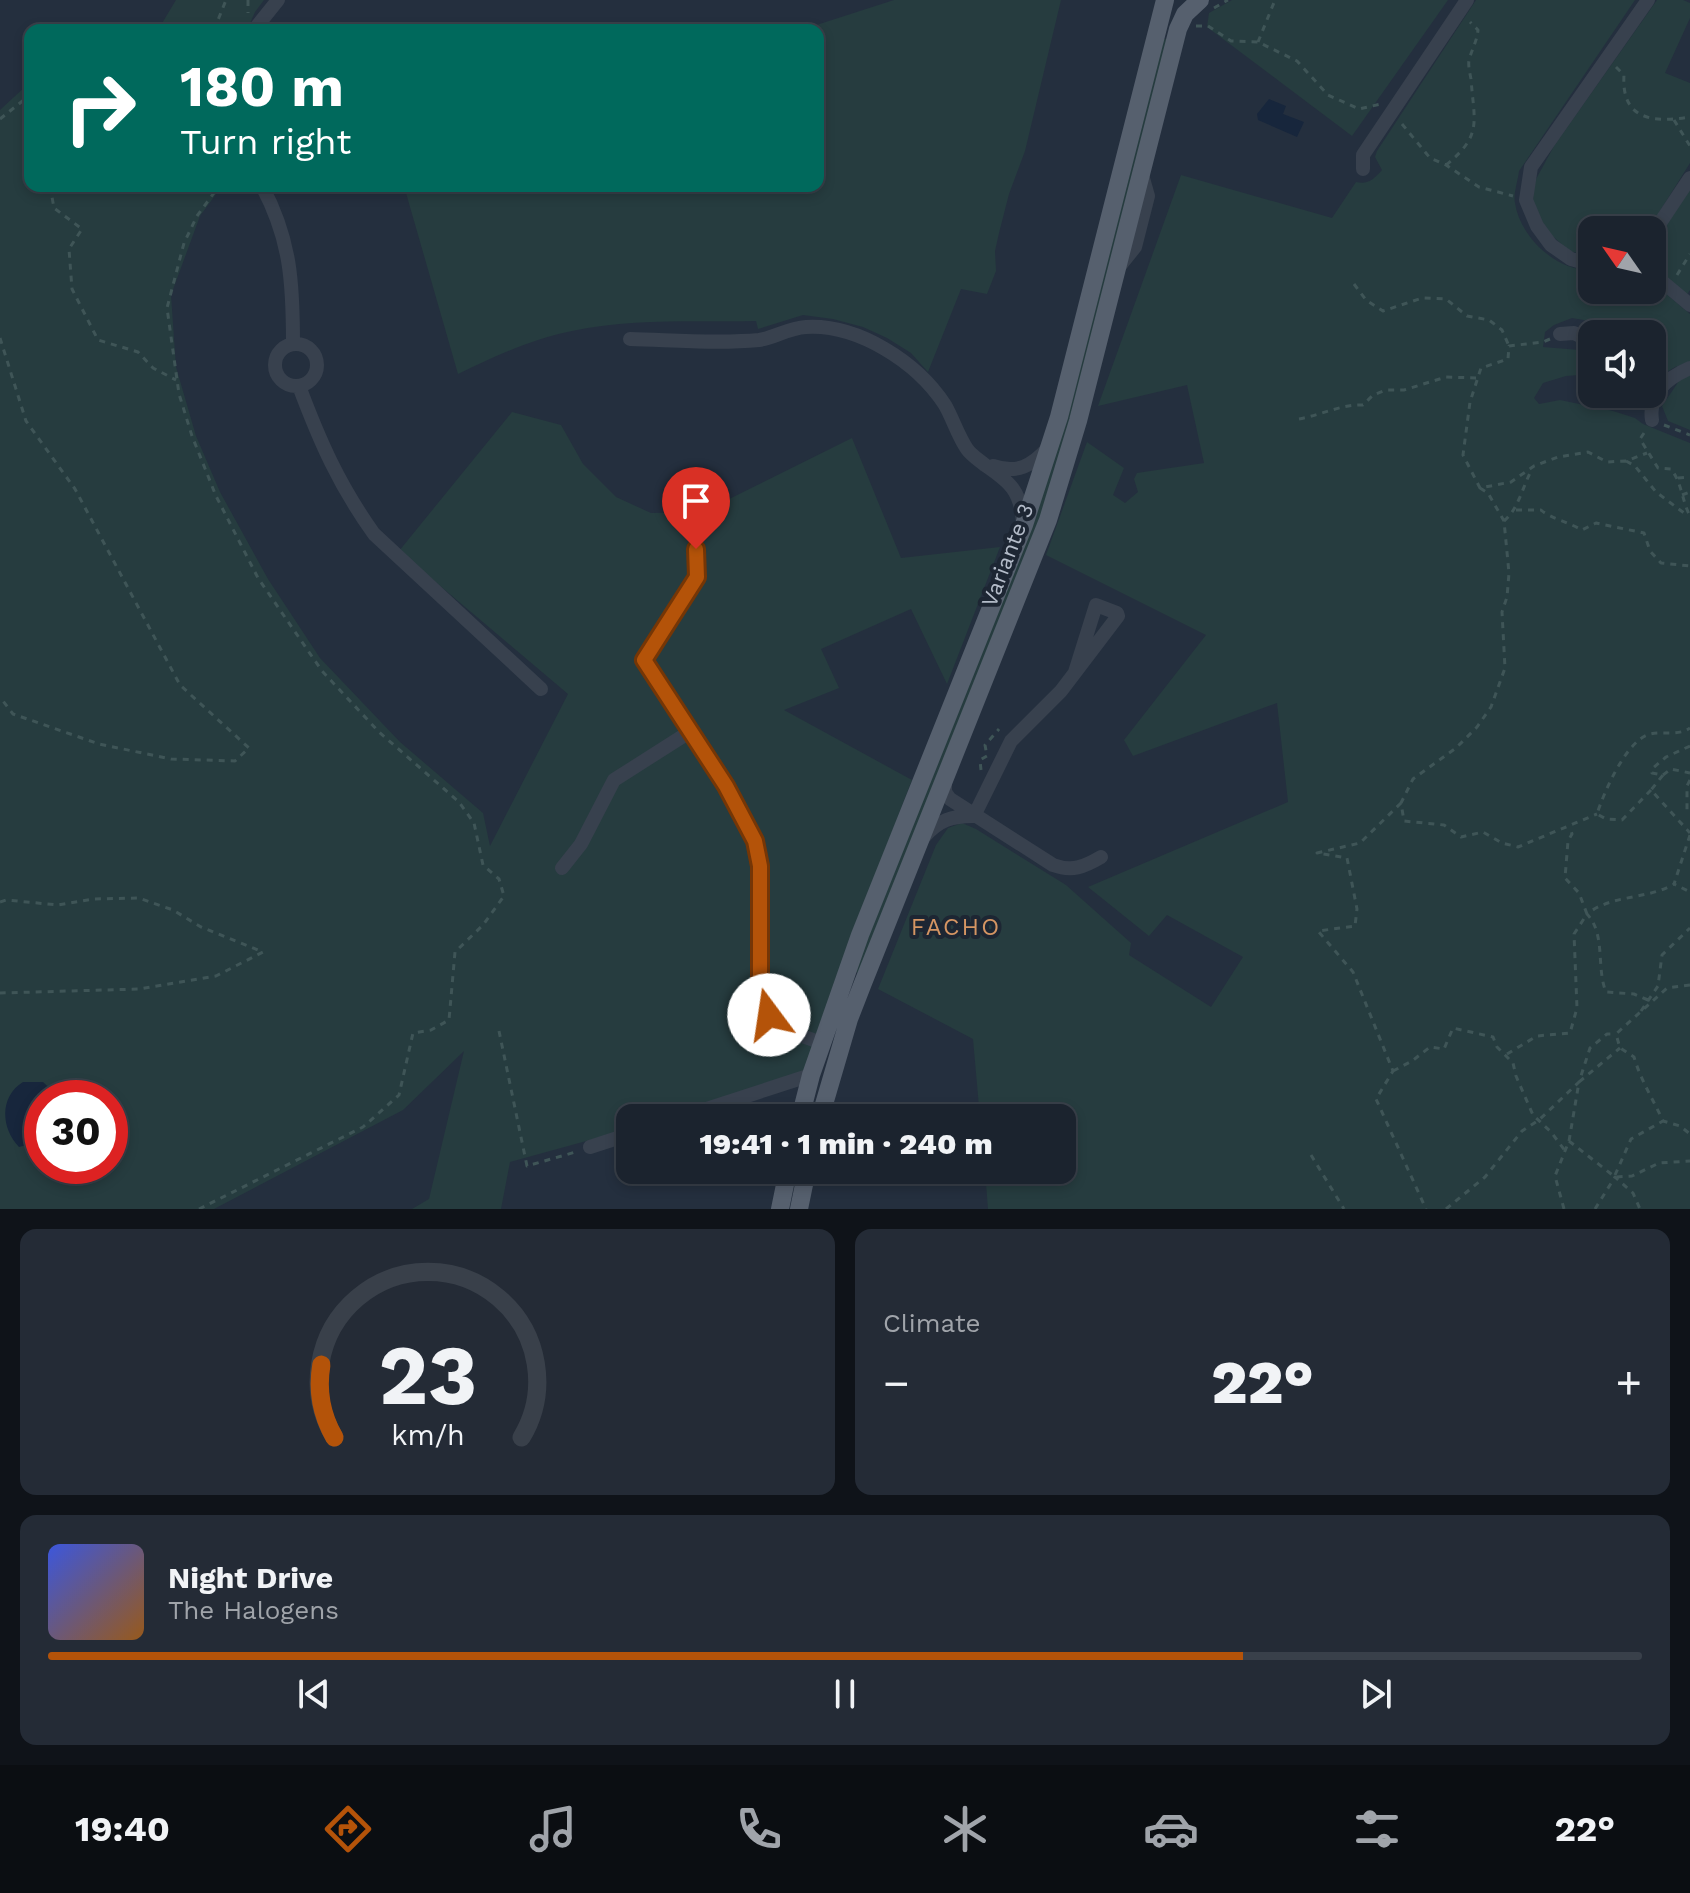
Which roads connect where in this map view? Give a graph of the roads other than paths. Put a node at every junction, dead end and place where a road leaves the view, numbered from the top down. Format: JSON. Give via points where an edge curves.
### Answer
{"nodes":[{"id":1,"x":278,"y":0,"type":"edge"},
{"id":2,"x":1165,"y":0,"type":"edge"},
{"id":3,"x":1200,"y":0,"type":"edge"},
{"id":4,"x":1648,"y":0,"type":"edge"},
{"id":5,"x":1463,"y":6,"type":"edge"},
{"id":6,"x":253,"y":24,"type":"edge"},
{"id":7,"x":1363,"y":169,"type":"dead end"},
{"id":8,"x":1690,"y":178,"type":"edge"},
{"id":9,"x":265,"y":192,"type":"edge"},
{"id":10,"x":1665,"y":216,"type":"edge"},
{"id":11,"x":1578,"y":261,"type":"edge"},
{"id":12,"x":1666,"y":286,"type":"edge"},
{"id":13,"x":1690,"y":305,"type":"edge"},
{"id":14,"x":1560,"y":334,"type":"road end"},
{"id":15,"x":1578,"y":335,"type":"edge"},
{"id":16,"x":630,"y":339,"type":"dead end"},
{"id":17,"x":293,"y":344,"type":"junction"},
{"id":18,"x":1690,"y":368,"type":"edge"},
{"id":19,"x":1666,"y":383,"type":"edge"},
{"id":20,"x":299,"y":386,"type":"junction"},
{"id":21,"x":1652,"y":408,"type":"edge"},
{"id":22,"x":1652,"y":420,"type":"road end"},
{"id":23,"x":1048,"y":448,"type":"junction"},
{"id":24,"x":977,"y":459,"type":"junction"},
{"id":25,"x":1024,"y":525,"type":"junction"},
{"id":26,"x":696,"y":549,"type":"dead end"},
{"id":27,"x":1075,"y":672,"type":"dead end"},
{"id":28,"x":541,"y":689,"type":"dead end"},
{"id":29,"x":691,"y":731,"type":"junction"},
{"id":30,"x":945,"y":779,"type":"junction"},
{"id":31,"x":974,"y":816,"type":"junction"},
{"id":32,"x":918,"y":846,"type":"junction"},
{"id":33,"x":1101,"y":857,"type":"dead end"},
{"id":34,"x":562,"y":868,"type":"dead end"},
{"id":35,"x":822,"y":1043,"type":"junction"},
{"id":36,"x":811,"y":1075,"type":"junction"},
{"id":37,"x":722,"y":1104,"type":"edge"},
{"id":38,"x":804,"y":1104,"type":"edge"},
{"id":39,"x":824,"y":1104,"type":"edge"},
{"id":40,"x":616,"y":1139,"type":"edge"},
{"id":41,"x":590,"y":1147,"type":"road end"},
{"id":42,"x":785,"y":1184,"type":"edge"},
{"id":43,"x":804,"y":1184,"type":"edge"},
{"id":44,"x":780,"y":1209,"type":"edge"},
{"id":45,"x":799,"y":1209,"type":"edge"}],
"edges":[{"from":1,"to":6,"type":"street"},
{"from":2,"to":23,"type":"main road","name":"Variante 3"},
{"from":3,"to":30,"type":"main road","name":"Variante 3","via":[[1178,29],[1048,520]]},
{"from":4,"to":11,"type":"street","via":[[1531,167],[1526,200],[1537,226],[1551,245]]},
{"from":5,"to":7,"type":"street","via":[[1363,155]]},
{"from":8,"to":10,"type":"street"},
{"from":9,"to":17,"type":"street","via":[[278,216],[290,263]]},
{"from":12,"to":13,"type":"street"},
{"from":14,"to":15,"type":"street"},
{"from":16,"to":24,"type":"street","via":[[754,340],[806,327],[862,338],[912,367],[928,383]]},
{"from":17,"to":20,"type":"street","via":[[279,352],[275,368],[283,382]]},
{"from":17,"to":20,"type":"street","via":[[309,348],[317,362],[313,378]]},
{"from":18,"to":19,"type":"street"},
{"from":20,"to":28,"type":"street","via":[[324,452],[374,534]]},
{"from":21,"to":22,"type":"street"},
{"from":23,"to":24,"type":"street","via":[[1019,469]]},
{"from":23,"to":25,"type":"main road","name":"Variante 3"},
{"from":24,"to":25,"type":"street","via":[[1013,488]]},
{"from":25,"to":35,"type":"main road","name":"Variante 3"},
{"from":26,"to":29,"type":"street","via":[[697,577],[644,660]]},
{"from":27,"to":31,"type":"street","via":[[1011,741]]},
{"from":29,"to":34,"type":"street","via":[[614,780],[581,844]]},
{"from":29,"to":35,"type":"street","via":[[755,841],[760,866],[760,994],[779,1028]]},
{"from":30,"to":31,"type":"street","via":[[950,799]]},
{"from":30,"to":32,"type":"main road","name":"Variante 3"},
{"from":31,"to":32,"type":"street","via":[[942,820]]},
{"from":31,"to":33,"type":"street","via":[[1053,865],[1078,868]]},
{"from":32,"to":39,"type":"main road","name":"Variante 3","via":[[849,1019]]},
{"from":35,"to":36,"type":"main road","name":"Variante 3"},
{"from":36,"to":37,"type":"street"},
{"from":36,"to":38,"type":"main road","name":"Variante 3"},
{"from":40,"to":41,"type":"street"},
{"from":42,"to":44,"type":"main road"},
{"from":43,"to":45,"type":"main road"}]}
